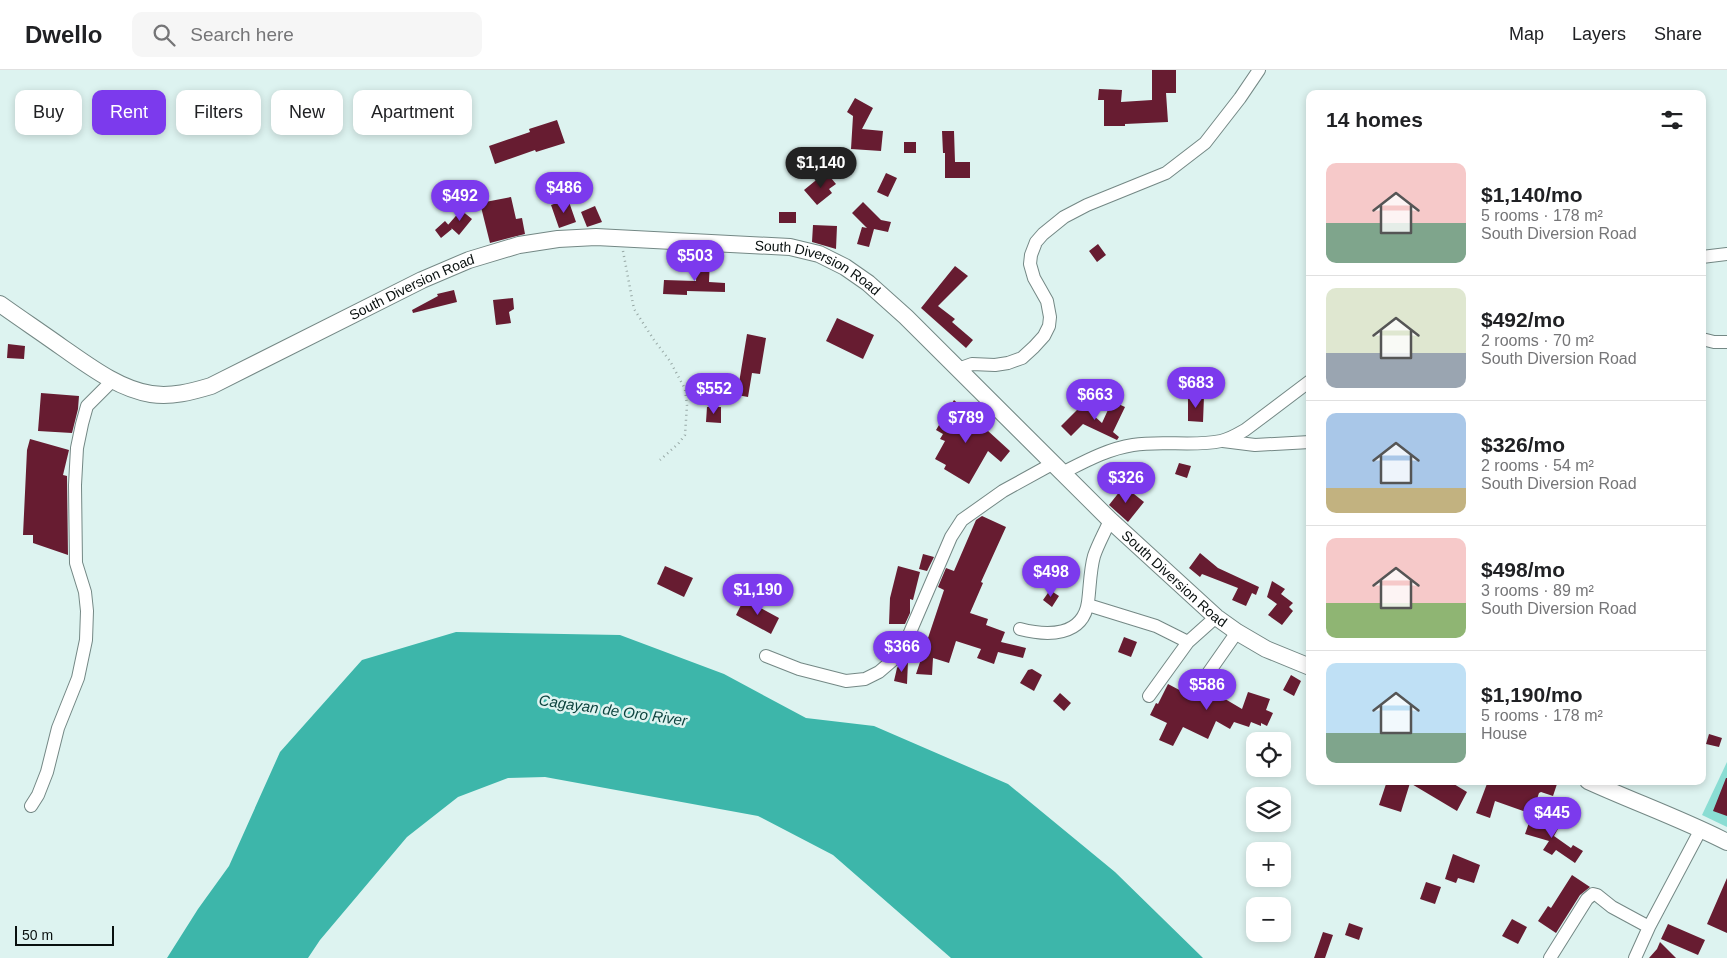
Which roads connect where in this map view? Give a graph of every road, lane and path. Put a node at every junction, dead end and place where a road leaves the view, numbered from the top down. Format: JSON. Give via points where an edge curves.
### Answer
{"nodes":[{"id":1,"x":1260,"y":70,"type":"edge"},
{"id":2,"x":621,"y":238,"type":"junction"},
{"id":3,"x":1727,"y":254,"type":"edge"},
{"id":4,"x":1706,"y":257,"type":"edge"},
{"id":5,"x":0,"y":304,"type":"edge"},
{"id":6,"x":1706,"y":340,"type":"edge"},
{"id":7,"x":1727,"y":342,"type":"edge"},
{"id":8,"x":958,"y":369,"type":"junction"},
{"id":9,"x":113,"y":380,"type":"junction"},
{"id":10,"x":1306,"y":384,"type":"edge"},
{"id":11,"x":1221,"y":441,"type":"junction"},
{"id":12,"x":1306,"y":442,"type":"edge"},
{"id":13,"x":660,"y":460,"type":"dead end"},
{"id":14,"x":1057,"y":468,"type":"junction"},
{"id":15,"x":1110,"y":520,"type":"junction"},
{"id":16,"x":1088,"y":605,"type":"junction"},
{"id":17,"x":1216,"y":617,"type":"junction"},
{"id":18,"x":1020,"y":629,"type":"dead end"},
{"id":19,"x":1237,"y":632,"type":"junction"},
{"id":20,"x":1188,"y":642,"type":"junction"},
{"id":21,"x":766,"y":656,"type":"dead end"},
{"id":22,"x":1306,"y":665,"type":"edge"},
{"id":23,"x":1194,"y":692,"type":"dead end"},
{"id":24,"x":1149,"y":696,"type":"dead end"},
{"id":25,"x":1597,"y":785,"type":"edge"},
{"id":26,"x":31,"y":806,"type":"dead end"},
{"id":27,"x":1701,"y":829,"type":"junction"},
{"id":28,"x":1727,"y":842,"type":"edge"},
{"id":29,"x":1649,"y":927,"type":"junction"},
{"id":30,"x":1550,"y":958,"type":"edge"},
{"id":31,"x":1635,"y":958,"type":"edge"}],
"edges":[{"from":1,"to":8,"type":"street","via":[[1205,143],[1166,172],[1064,217],[1036,242],[1030,264],[1047,300],[1050,317],[1044,336],[1034,347],[1022,358],[1008,363],[972,364]]},
{"from":2,"to":8,"type":"main road","name":"South Diversion Road","via":[[790,247],[819,254],[868,282]]},
{"from":2,"to":9,"type":"main road","name":"South Diversion Road","via":[[558,239],[469,260],[422,280],[211,386],[189,393],[150,394]]},
{"from":2,"to":13,"type":"path","via":[[634,309],[685,389],[685,434]]},
{"from":3,"to":4,"type":"street"},
{"from":5,"to":9,"type":"main road","name":"South Diversion Road"},
{"from":6,"to":7,"type":"street"},
{"from":8,"to":14,"type":"main road","name":"South Diversion Road"},
{"from":9,"to":26,"type":"street","via":[[87,406],[77,448],[76,563],[85,592],[86,640],[78,678],[58,728],[47,772]]},
{"from":10,"to":11,"type":"street","via":[[1245,430]]},
{"from":11,"to":12,"type":"street","via":[[1255,445]]},
{"from":11,"to":14,"type":"street","via":[[1131,445]]},
{"from":14,"to":15,"type":"main road","name":"South Diversion Road"},
{"from":14,"to":21,"type":"street","via":[[1002,491],[962,520],[951,536],[905,644],[894,660],[879,672],[865,679],[846,681],[799,669]]},
{"from":15,"to":16,"type":"street","via":[[1094,556]]},
{"from":15,"to":17,"type":"main road","name":"South Diversion Road"},
{"from":16,"to":18,"type":"street","via":[[1081,621],[1071,629],[1049,634]]},
{"from":16,"to":20,"type":"street","via":[[1156,626]]},
{"from":17,"to":19,"type":"main road","name":"South Diversion Road"},
{"from":17,"to":20,"type":"street"},
{"from":19,"to":22,"type":"main road","name":"South Diversion Road","via":[[1266,649]]},
{"from":19,"to":23,"type":"street"},
{"from":20,"to":24,"type":"street"},
{"from":25,"to":27,"type":"main road"},
{"from":27,"to":28,"type":"main road"},
{"from":27,"to":29,"type":"street"},
{"from":29,"to":30,"type":"street","via":[[1592,894]]},
{"from":29,"to":31,"type":"street"}]}
